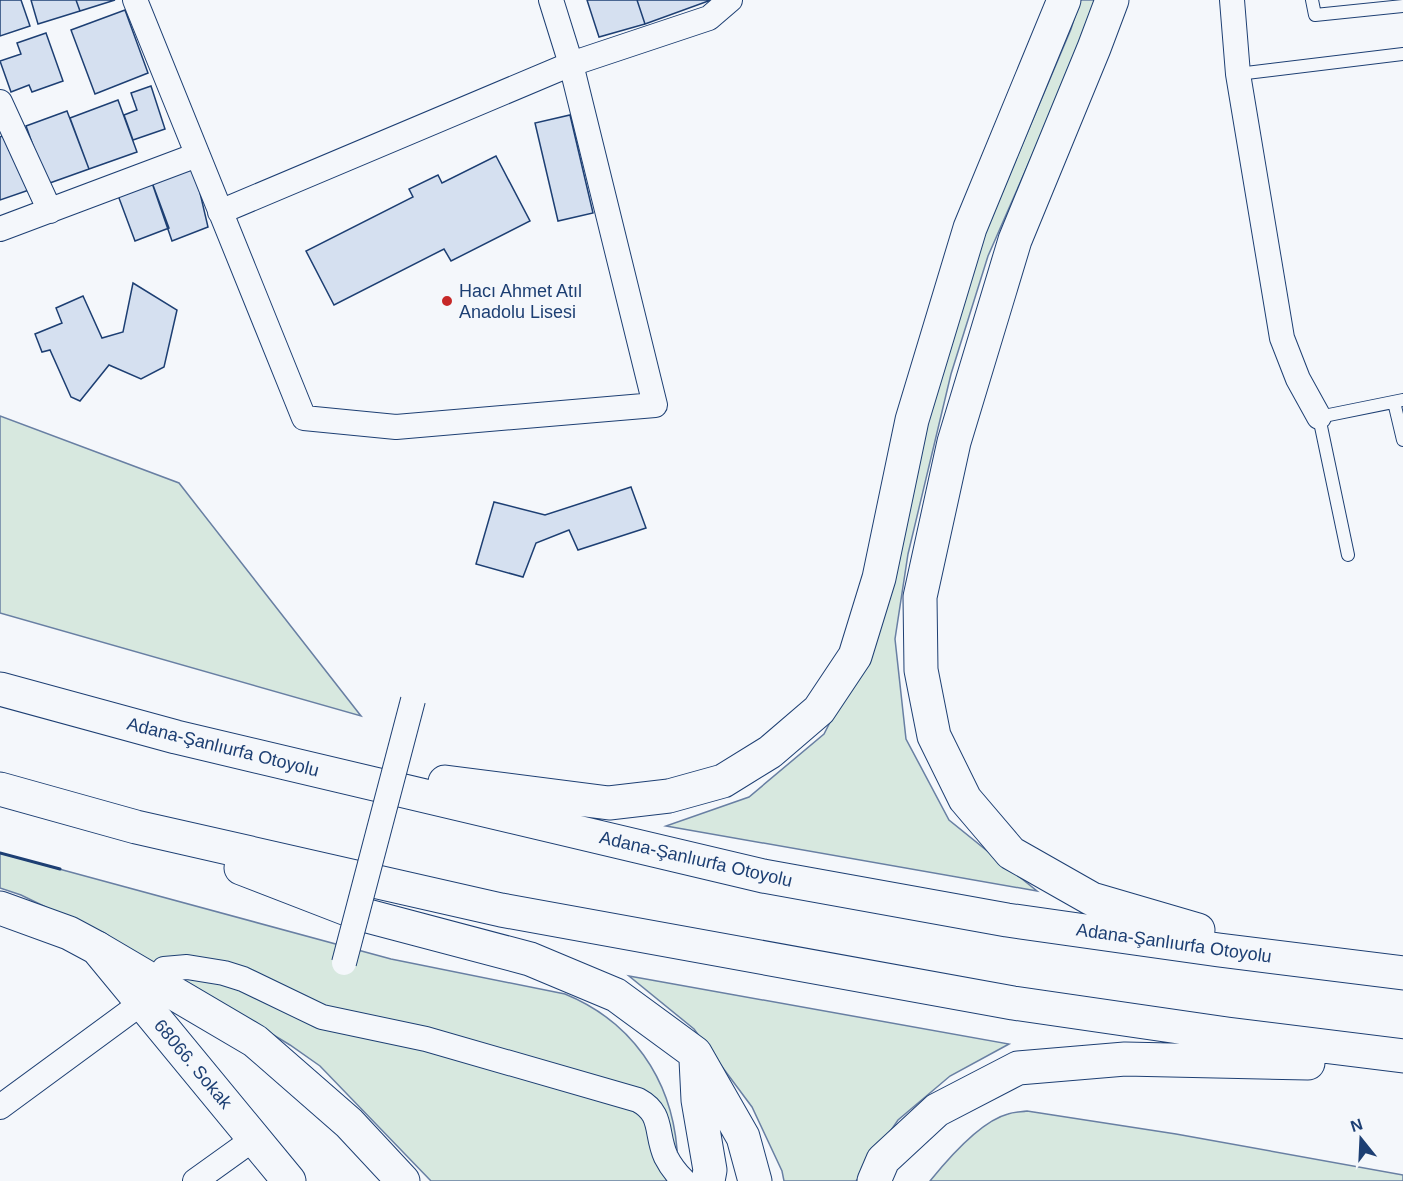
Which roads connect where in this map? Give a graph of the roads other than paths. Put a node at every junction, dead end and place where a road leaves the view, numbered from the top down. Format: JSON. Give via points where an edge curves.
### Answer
{"nodes":[{"id":1,"x":135,"y":0,"type":"edge"},
{"id":2,"x":551,"y":0,"type":"edge"},
{"id":3,"x":730,"y":0,"type":"edge"},
{"id":4,"x":1064,"y":0,"type":"edge"},
{"id":5,"x":1112,"y":0,"type":"edge"},
{"id":6,"x":1232,"y":0,"type":"edge"},
{"id":7,"x":1312,"y":0,"type":"edge"},
{"id":8,"x":1403,"y":6,"type":"edge"},
{"id":9,"x":1403,"y":54,"type":"edge"},
{"id":10,"x":571,"y":64,"type":"junction"},
{"id":11,"x":1238,"y":74,"type":"junction"},
{"id":12,"x":0,"y":102,"type":"edge"},
{"id":13,"x":197,"y":155,"type":"junction"},
{"id":14,"x":50,"y":211,"type":"junction"},
{"id":15,"x":220,"y":212,"type":"junction"},
{"id":16,"x":0,"y":229,"type":"edge"},
{"id":17,"x":1398,"y":401,"type":"edge"},
{"id":18,"x":1319,"y":417,"type":"junction"},
{"id":19,"x":1403,"y":440,"type":"edge"},
{"id":20,"x":1348,"y":555,"type":"dead end"},
{"id":21,"x":0,"y":689,"type":"edge"},
{"id":22,"x":413,"y":700,"type":"dead end"},
{"id":23,"x":176,"y":737,"type":"junction"},
{"id":24,"x":0,"y":789,"type":"edge"},
{"id":25,"x":136,"y":827,"type":"junction"},
{"id":26,"x":0,"y":908,"type":"edge"},
{"id":27,"x":97,"y":948,"type":"junction"},
{"id":28,"x":344,"y":963,"type":"dead end"},
{"id":29,"x":164,"y":969,"type":"dead end"},
{"id":30,"x":1403,"y":972,"type":"edge"},
{"id":31,"x":143,"y":1002,"type":"junction"},
{"id":32,"x":695,"y":1053,"type":"junction"},
{"id":33,"x":1403,"y":1056,"type":"edge"},
{"id":34,"x":1403,"y":1065,"type":"edge"},
{"id":35,"x":0,"y":1107,"type":"edge"},
{"id":36,"x":255,"y":1138,"type":"junction"},
{"id":37,"x":695,"y":1180,"type":"edge"},
{"id":38,"x":195,"y":1181,"type":"edge"},
{"id":39,"x":289,"y":1181,"type":"edge"},
{"id":40,"x":403,"y":1181,"type":"edge"},
{"id":41,"x":755,"y":1181,"type":"edge"},
{"id":42,"x":874,"y":1181,"type":"edge"}],
"edges":[{"from":1,"to":13,"type":"street"},
{"from":2,"to":10,"type":"street"},
{"from":3,"to":10,"type":"street","via":[[709,18]]},
{"from":4,"to":23,"type":"main road","via":[[970,228],[912,420],[879,578],[855,656],[819,710],[770,752],[723,781],[669,796],[609,803],[400,777]]},
{"from":5,"to":30,"type":"main road","via":[[1015,240],[954,442],[920,597],[921,670],[934,736],[965,799],[1011,853],[1092,900],[1218,935]]},
{"from":6,"to":11,"type":"street"},
{"from":7,"to":8,"type":"lane","via":[[1315,15]]},
{"from":9,"to":11,"type":"lane"},
{"from":10,"to":15,"type":"street"},
{"from":10,"to":15,"type":"street","via":[[655,405],[396,428],[304,418]]},
{"from":11,"to":18,"type":"street","via":[[1282,338]]},
{"from":12,"to":14,"type":"street"},
{"from":13,"to":14,"type":"street"},
{"from":13,"to":15,"type":"street"},
{"from":14,"to":16,"type":"street"},
{"from":17,"to":18,"type":"lane"},
{"from":17,"to":19,"type":"lane"},
{"from":18,"to":20,"type":"lane"},
{"from":21,"to":23,"type":"main road","name":"Adana-Şanlıurfa Otoyolu"},
{"from":22,"to":28,"type":"street","bridge":true},
{"from":23,"to":30,"type":"main road","name":"Adana-Şanlıurfa Otoyolu","via":[[764,876],[1007,920]]},
{"from":24,"to":25,"type":"main road"},
{"from":25,"to":32,"type":"main road","via":[[360,914],[530,959],[616,994]]},
{"from":25,"to":33,"type":"main road","via":[[501,910],[743,955],[1013,1003]]},
{"from":26,"to":27,"type":"main road","via":[[69,933]]},
{"from":27,"to":31,"type":"main road","name":"68066. Sokak"},
{"from":27,"to":40,"type":"main road","via":[[255,1041],[349,1123]]},
{"from":29,"to":37,"type":"street","via":[[187,967],[224,973],[322,1017],[426,1039],[638,1100],[655,1114],[666,1157]]},
{"from":31,"to":35,"type":"street"},
{"from":31,"to":36,"type":"main road","name":"68066. Sokak"},
{"from":32,"to":37,"type":"main road","via":[[698,1100],[710,1170]]},
{"from":32,"to":41,"type":"main road","via":[[743,1137]]},
{"from":34,"to":42,"type":"main road","via":[[1125,1059],[1018,1068],[937,1110],[883,1160]]},
{"from":36,"to":38,"type":"street"},
{"from":36,"to":39,"type":"main road","name":"68066. Sokak"}]}
